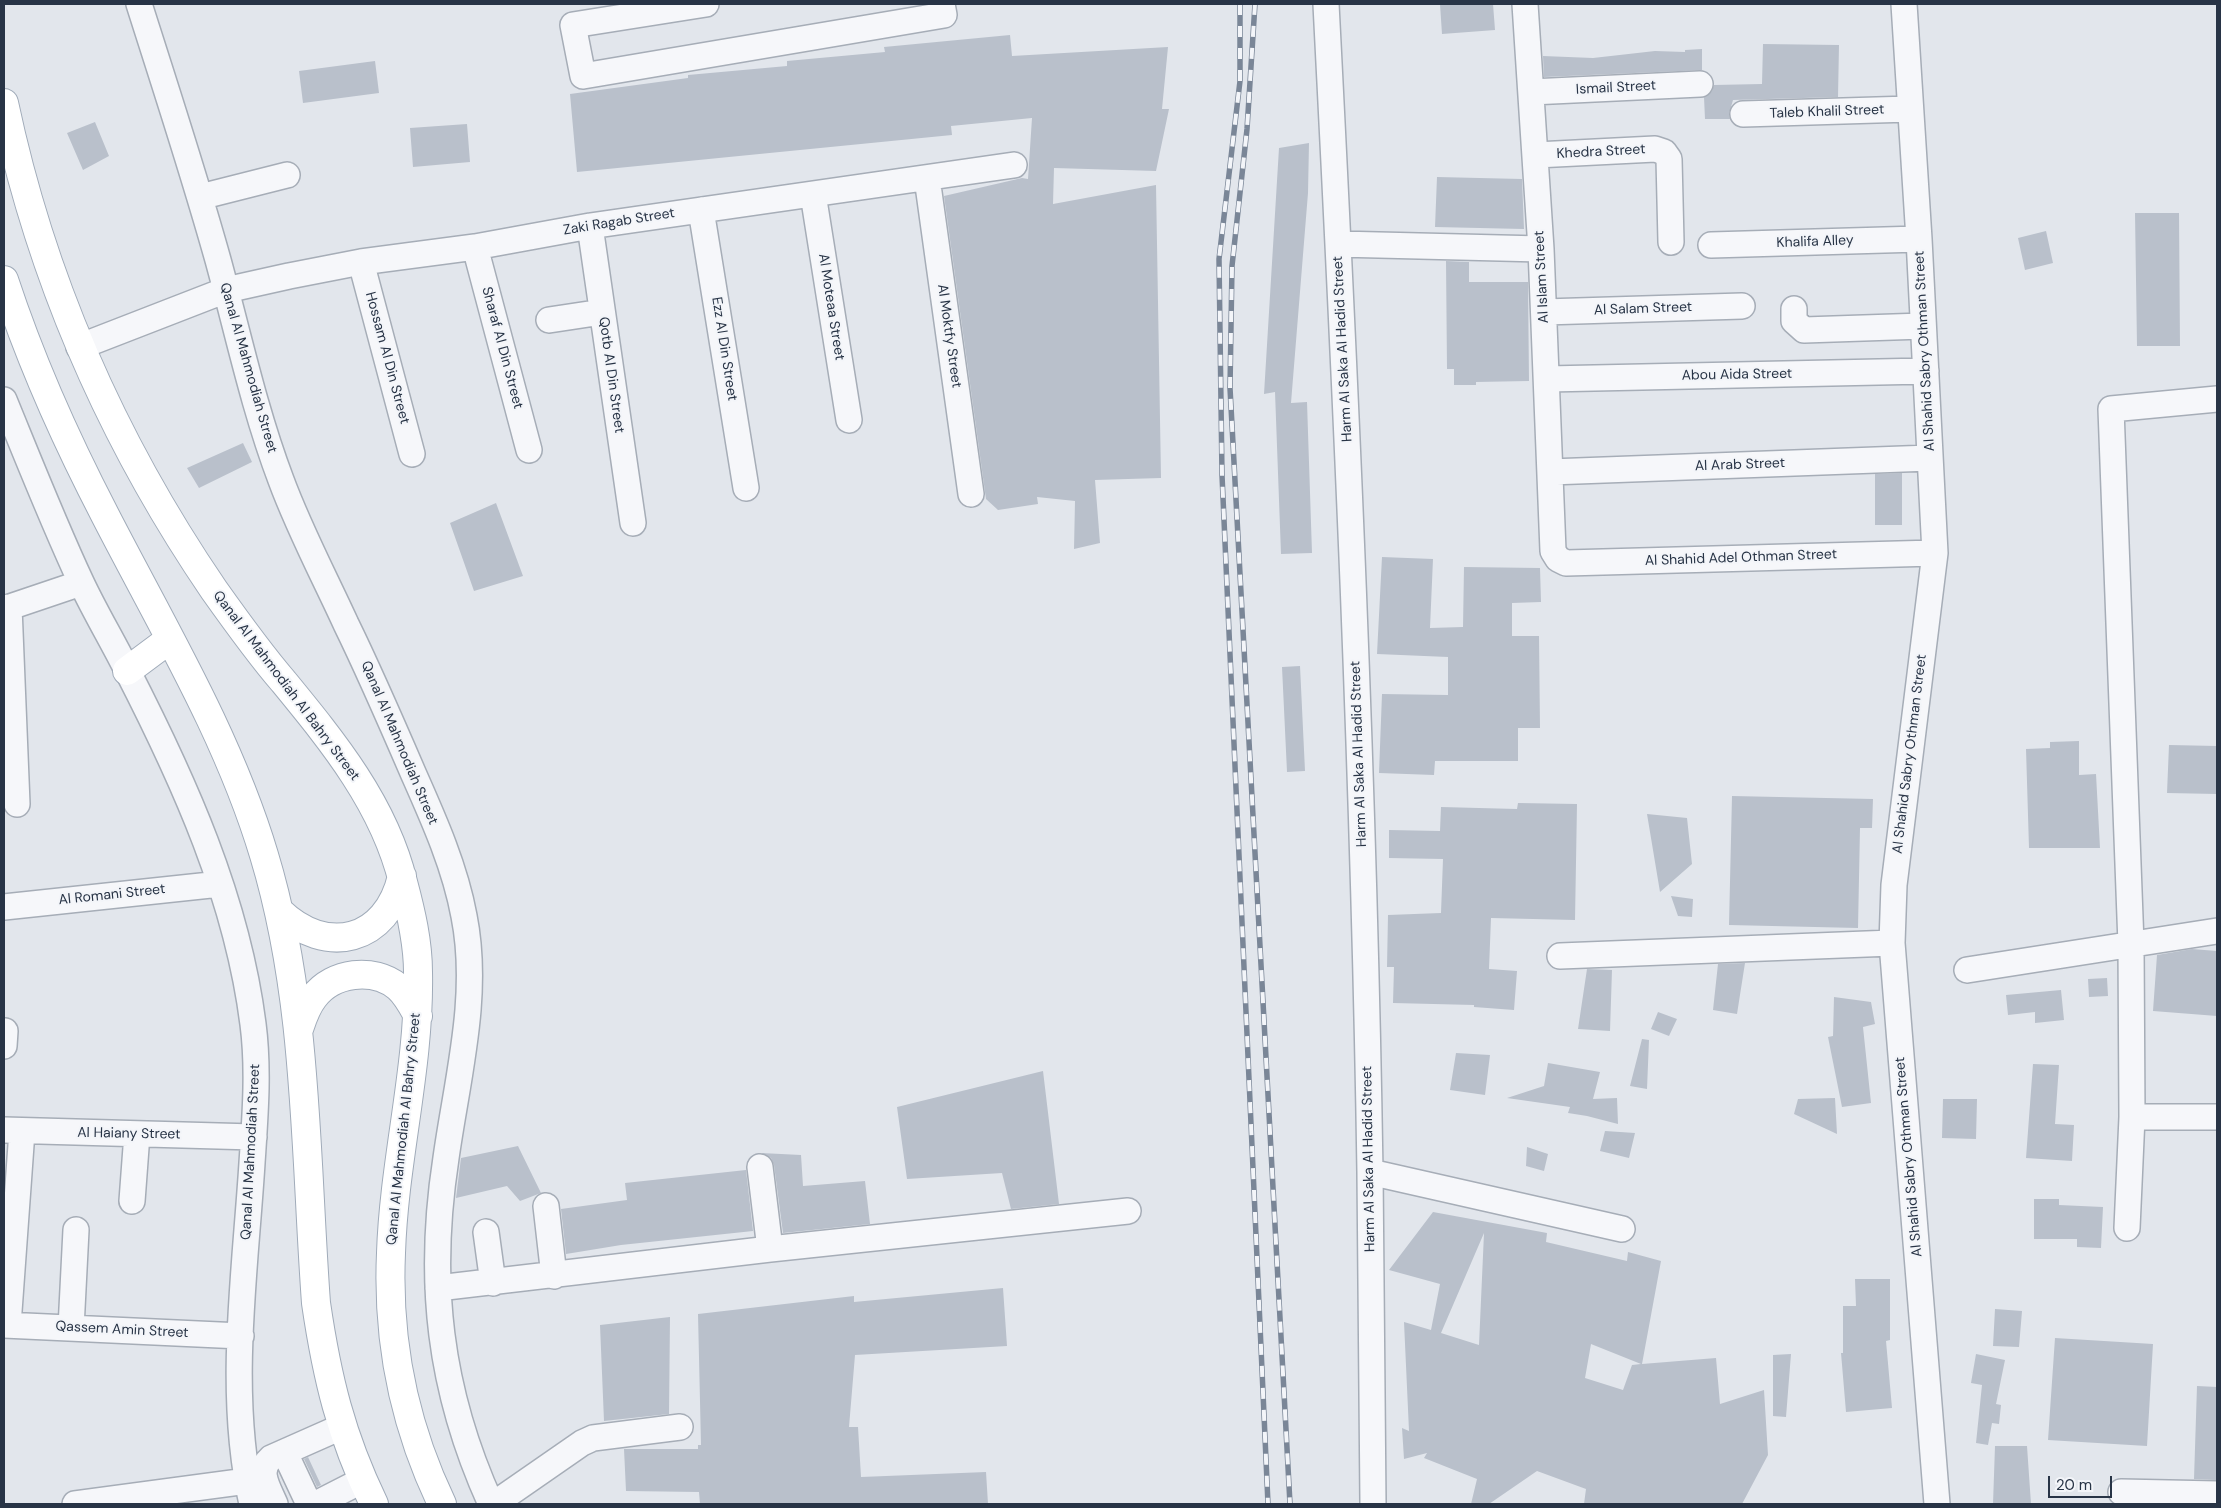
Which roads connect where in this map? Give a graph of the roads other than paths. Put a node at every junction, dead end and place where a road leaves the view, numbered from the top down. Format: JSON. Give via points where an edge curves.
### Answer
{"nodes":[{"id":1,"x":139,"y":4,"type":"edge"},
{"id":2,"x":706,"y":4,"type":"edge"},
{"id":3,"x":942,"y":4,"type":"edge"},
{"id":4,"x":1326,"y":4,"type":"edge"},
{"id":5,"x":1525,"y":4,"type":"edge"},
{"id":6,"x":1904,"y":4,"type":"edge"},
{"id":7,"x":1700,"y":84,"type":"dead end"},
{"id":8,"x":1532,"y":92,"type":"junction"},
{"id":9,"x":4,"y":103,"type":"edge"},
{"id":10,"x":1910,"y":110,"type":"junction"},
{"id":11,"x":1743,"y":114,"type":"dead end"},
{"id":12,"x":1536,"y":155,"type":"junction"},
{"id":13,"x":1014,"y":165,"type":"dead end"},
{"id":14,"x":288,"y":175,"type":"dead end"},
{"id":15,"x":927,"y":178,"type":"junction"},
{"id":16,"x":813,"y":194,"type":"junction"},
{"id":17,"x":200,"y":197,"type":"junction"},
{"id":18,"x":701,"y":210,"type":"junction"},
{"id":19,"x":590,"y":226,"type":"junction"},
{"id":20,"x":1919,"y":239,"type":"junction"},
{"id":21,"x":1671,"y":242,"type":"dead end"},
{"id":22,"x":1338,"y":244,"type":"junction"},
{"id":23,"x":1712,"y":245,"type":"dead end"},
{"id":24,"x":475,"y":247,"type":"junction"},
{"id":25,"x":1541,"y":249,"type":"junction"},
{"id":26,"x":361,"y":262,"type":"junction"},
{"id":27,"x":4,"y":280,"type":"edge"},
{"id":28,"x":226,"y":290,"type":"junction"},
{"id":29,"x":1742,"y":306,"type":"dead end"},
{"id":30,"x":1794,"y":309,"type":"dead end"},
{"id":31,"x":602,"y":312,"type":"junction"},
{"id":32,"x":1544,"y":312,"type":"junction"},
{"id":33,"x":549,"y":320,"type":"dead end"},
{"id":34,"x":1923,"y":326,"type":"junction"},
{"id":35,"x":79,"y":347,"type":"junction"},
{"id":36,"x":1926,"y":371,"type":"junction"},
{"id":37,"x":1547,"y":379,"type":"junction"},
{"id":38,"x":2217,"y":399,"type":"edge"},
{"id":39,"x":4,"y":400,"type":"edge"},
{"id":40,"x":849,"y":420,"type":"dead end"},
{"id":41,"x":529,"y":450,"type":"dead end"},
{"id":42,"x":412,"y":454,"type":"dead end"},
{"id":43,"x":1930,"y":458,"type":"junction"},
{"id":44,"x":1550,"y":472,"type":"junction"},
{"id":45,"x":746,"y":488,"type":"dead end"},
{"id":46,"x":971,"y":494,"type":"dead end"},
{"id":47,"x":633,"y":523,"type":"dead end"},
{"id":48,"x":1553,"y":551,"type":"joint"},
{"id":49,"x":1935,"y":553,"type":"junction"},
{"id":50,"x":81,"y":584,"type":"junction"},
{"id":51,"x":7,"y":608,"type":"edge"},
{"id":52,"x":170,"y":639,"type":"junction"},
{"id":53,"x":127,"y":671,"type":"junction"},
{"id":54,"x":17,"y":804,"type":"dead end"},
{"id":55,"x":402,"y":876,"type":"junction"},
{"id":56,"x":220,"y":884,"type":"junction"},
{"id":57,"x":4,"y":907,"type":"edge"},
{"id":58,"x":279,"y":911,"type":"junction"},
{"id":59,"x":2217,"y":932,"type":"edge"},
{"id":60,"x":1892,"y":942,"type":"junction"},
{"id":61,"x":2131,"y":944,"type":"junction"},
{"id":62,"x":1560,"y":956,"type":"dead end"},
{"id":63,"x":1967,"y":970,"type":"dead end"},
{"id":64,"x":418,"y":1016,"type":"junction"},
{"id":65,"x":299,"y":1029,"type":"junction"},
{"id":66,"x":2132,"y":1117,"type":"junction"},
{"id":67,"x":2217,"y":1117,"type":"edge"},
{"id":68,"x":13,"y":1131,"type":"edge"},
{"id":69,"x":137,"y":1134,"type":"junction"},
{"id":70,"x":254,"y":1137,"type":"junction"},
{"id":71,"x":760,"y":1167,"type":"dead end"},
{"id":72,"x":1370,"y":1172,"type":"junction"},
{"id":73,"x":132,"y":1201,"type":"dead end"},
{"id":74,"x":546,"y":1206,"type":"dead end"},
{"id":75,"x":1128,"y":1211,"type":"dead end"},
{"id":76,"x":2127,"y":1228,"type":"dead end"},
{"id":77,"x":1622,"y":1229,"type":"dead end"},
{"id":78,"x":76,"y":1230,"type":"dead end"},
{"id":79,"x":486,"y":1232,"type":"dead end"},
{"id":80,"x":770,"y":1248,"type":"junction"},
{"id":81,"x":554,"y":1276,"type":"junction"},
{"id":82,"x":493,"y":1283,"type":"junction"},
{"id":83,"x":438,"y":1288,"type":"junction"},
{"id":84,"x":6,"y":1325,"type":"edge"},
{"id":85,"x":71,"y":1328,"type":"junction"},
{"id":86,"x":241,"y":1336,"type":"junction"},
{"id":87,"x":680,"y":1427,"type":"dead end"},
{"id":88,"x":342,"y":1428,"type":"junction"},
{"id":89,"x":259,"y":1474,"type":"edge"},
{"id":90,"x":368,"y":1492,"type":"edge"},
{"id":91,"x":2120,"y":1492,"type":"dead end"},
{"id":92,"x":2217,"y":1494,"type":"edge"},
{"id":93,"x":75,"y":1504,"type":"edge"},
{"id":94,"x":275,"y":1504,"type":"edge"},
{"id":95,"x":309,"y":1504,"type":"edge"},
{"id":96,"x":316,"y":1504,"type":"edge"},
{"id":97,"x":442,"y":1504,"type":"edge"},
{"id":98,"x":492,"y":1504,"type":"edge"},
{"id":99,"x":1374,"y":1504,"type":"edge"},
{"id":100,"x":1937,"y":1504,"type":"edge"}],
"edges":[{"from":1,"to":17,"type":"street","name":"Qanal Al Mahmodiah Street"},
{"from":2,"to":3,"type":"street","via":[[573,25],[583,76],[944,15]]},
{"from":4,"to":22,"type":"street","name":"Harm Al Saka Al Hadid Street"},
{"from":5,"to":8,"type":"street","name":"Al Islam Street"},
{"from":6,"to":10,"type":"street","name":"Al Shahid Sabry Othman Street"},
{"from":7,"to":8,"type":"street","name":"Ismail Street"},
{"from":8,"to":12,"type":"street","name":"Al Islam Street"},
{"from":9,"to":35,"type":"main road","name":"Qanal Al Mahmodiah Al Bahry Street","via":[[29,206]]},
{"from":10,"to":11,"type":"street","name":"Taleb Khalil Street"},
{"from":10,"to":20,"type":"street","name":"Al Shahid Sabry Othman Street"},
{"from":12,"to":21,"type":"street","name":"Khedra Street","via":[[1655,149],[1664,152],[1668,159]]},
{"from":12,"to":25,"type":"street","name":"Al Islam Street"},
{"from":13,"to":15,"type":"street","name":"Zaki Ragab Street"},
{"from":14,"to":17,"type":"street"},
{"from":15,"to":16,"type":"street","name":"Zaki Ragab Street"},
{"from":15,"to":46,"type":"street","name":"Al Moktfy Street"},
{"from":16,"to":18,"type":"street","name":"Zaki Ragab Street"},
{"from":16,"to":40,"type":"street","name":"Al Moteaa Street"},
{"from":17,"to":28,"type":"street","name":"Qanal Al Mahmodiah Street"},
{"from":18,"to":19,"type":"street","name":"Zaki Ragab Street"},
{"from":18,"to":45,"type":"street","name":"Ezz Al Din Street"},
{"from":19,"to":24,"type":"street","name":"Zaki Ragab Street"},
{"from":19,"to":31,"type":"street","name":"Qotb Al Din Street"},
{"from":20,"to":23,"type":"street","name":"Khalifa Alley"},
{"from":20,"to":34,"type":"street","name":"Al Shahid Sabry Othman Street"},
{"from":22,"to":25,"type":"street"},
{"from":22,"to":72,"type":"street","name":"Harm Al Saka Al Hadid Street","via":[[1354,591]]},
{"from":24,"to":26,"type":"street","name":"Zaki Ragab Street"},
{"from":24,"to":41,"type":"street","name":"Sharaf Al Din Street"},
{"from":25,"to":32,"type":"street","name":"Al Islam Street"},
{"from":26,"to":28,"type":"street","name":"Zaki Ragab Street"},
{"from":26,"to":42,"type":"street","name":"Hossam Al Din Street"},
{"from":27,"to":52,"type":"main road","via":[[64,429]]},
{"from":28,"to":35,"type":"street","name":"Zaki Ragab Street"},
{"from":28,"to":83,"type":"street","name":"Qanal Al Mahmodiah Street","via":[[281,480],[428,806],[459,891],[469,950],[468,1010],[440,1198]]},
{"from":29,"to":32,"type":"street","name":"Al Salam Street"},
{"from":30,"to":34,"type":"street","via":[[1794,321],[1804,330]]},
{"from":31,"to":33,"type":"street"},
{"from":31,"to":47,"type":"street","name":"Qotb Al Din Street"},
{"from":32,"to":37,"type":"street","name":"Al Islam Street"},
{"from":34,"to":36,"type":"street","name":"Al Shahid Sabry Othman Street"},
{"from":35,"to":55,"type":"main road","name":"Qanal Al Mahmodiah Al Bahry Street","via":[[102,397],[184,544],[247,636],[317,722],[358,779],[386,834]]},
{"from":36,"to":37,"type":"street","name":"Abou Aida Street"},
{"from":36,"to":43,"type":"street","name":"Al Shahid Sabry Othman Street"},
{"from":37,"to":44,"type":"street","name":"Al Islam Street"},
{"from":38,"to":61,"type":"street","via":[[2111,409]]},
{"from":39,"to":50,"type":"street","name":"Qanal Al Mahmodiah Street"},
{"from":43,"to":44,"type":"street","name":"Al Arab Street"},
{"from":43,"to":49,"type":"street","name":"Al Shahid Sabry Othman Street"},
{"from":44,"to":48,"type":"street","name":"Al Islam Street"},
{"from":48,"to":49,"type":"street","name":"Al Shahid Adel Othman Street","via":[[1566,563]]},
{"from":49,"to":60,"type":"street","name":"Al Shahid Sabry Othman Street","via":[[1894,885]]},
{"from":50,"to":51,"type":"street"},
{"from":50,"to":53,"type":"street","name":"Qanal Al Mahmodiah Street"},
{"from":51,"to":54,"type":"street"},
{"from":52,"to":53,"type":"main road"},
{"from":52,"to":58,"type":"main road","via":[[243,796],[264,854]]},
{"from":53,"to":56,"type":"street","name":"Qanal Al Mahmodiah Street","via":[[174,767]]},
{"from":55,"to":58,"type":"main road","via":[[391,907],[368,929],[353,935],[337,938],[305,932]]},
{"from":55,"to":64,"type":"main road","name":"Qanal Al Mahmodiah Al Bahry Street","via":[[413,922]]},
{"from":56,"to":57,"type":"street","name":"Al Romani Street"},
{"from":56,"to":70,"type":"street","name":"Qanal Al Mahmodiah Street","via":[[241,954],[253,1026],[256,1063]]},
{"from":58,"to":65,"type":"main road"},
{"from":59,"to":61,"type":"street"},
{"from":60,"to":62,"type":"street"},
{"from":60,"to":100,"type":"street","name":"Al Shahid Sabry Othman Street"},
{"from":61,"to":63,"type":"street"},
{"from":61,"to":66,"type":"street"},
{"from":64,"to":65,"type":"main road","via":[[410,1000],[397,986],[363,974],[345,976],[314,996]]},
{"from":64,"to":97,"type":"main road","name":"Qanal Al Mahmodiah Al Bahry Street","via":[[395,1199],[390,1289],[397,1367],[405,1405],[416,1442]]},
{"from":65,"to":88,"type":"main road","via":[[316,1303],[323,1351]]},
{"from":66,"to":67,"type":"street"},
{"from":66,"to":76,"type":"street"},
{"from":68,"to":69,"type":"street","name":"Al Haiany Street"},
{"from":68,"to":84,"type":"street"},
{"from":69,"to":70,"type":"street","name":"Al Haiany Street"},
{"from":69,"to":73,"type":"street"},
{"from":70,"to":86,"type":"street","name":"Qanal Al Mahmodiah Street"},
{"from":71,"to":80,"type":"street"},
{"from":72,"to":77,"type":"street"},
{"from":72,"to":99,"type":"street","name":"Harm Al Saka Al Hadid Street"},
{"from":74,"to":81,"type":"street"},
{"from":75,"to":80,"type":"street"},
{"from":78,"to":85,"type":"street"},
{"from":79,"to":82,"type":"street"},
{"from":80,"to":81,"type":"street"},
{"from":81,"to":82,"type":"street"},
{"from":82,"to":83,"type":"street"},
{"from":83,"to":98,"type":"street","name":"Qanal Al Mahmodiah Street","via":[[442,1343],[452,1397],[473,1466]]},
{"from":84,"to":85,"type":"street","name":"Qassem Amin Street"},
{"from":85,"to":86,"type":"street","name":"Qassem Amin Street"},
{"from":86,"to":89,"type":"street","name":"Qanal Al Mahmodiah Street","via":[[241,1425]]},
{"from":87,"to":98,"type":"street","via":[[593,1438]]},
{"from":88,"to":89,"type":"street"},
{"from":88,"to":90,"type":"main road"},
{"from":89,"to":93,"type":"street"},
{"from":89,"to":94,"type":"street","via":[[263,1474]]},
{"from":89,"to":95,"type":"street"},
{"from":90,"to":96,"type":"street"},
{"from":91,"to":92,"type":"street"}]}
